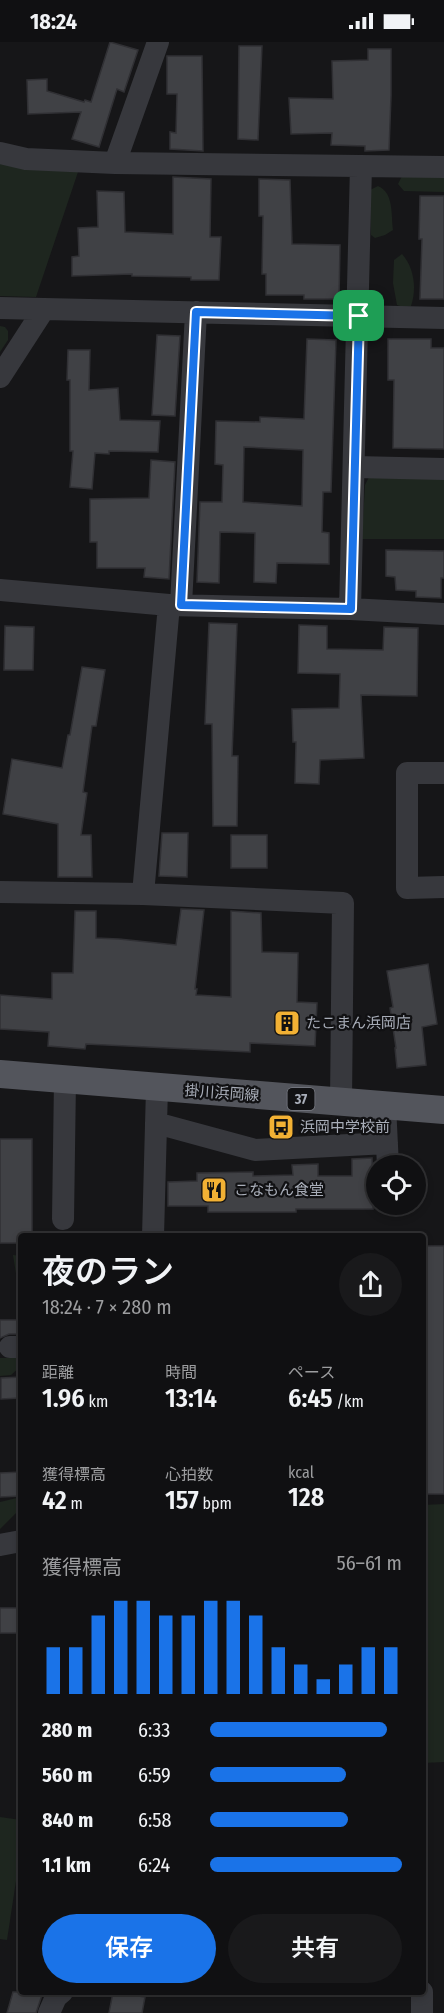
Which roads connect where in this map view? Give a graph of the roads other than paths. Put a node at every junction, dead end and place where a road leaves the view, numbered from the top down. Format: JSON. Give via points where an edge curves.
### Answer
{"nodes":[{"id":1,"x":158,"y":42,"type":"edge"},
{"id":2,"x":0,"y":153,"type":"edge"},
{"id":3,"x":115,"y":162,"type":"junction"},
{"id":4,"x":361,"y":166,"type":"junction"},
{"id":5,"x":444,"y":167,"type":"edge"},
{"id":6,"x":0,"y":308,"type":"edge"},
{"id":7,"x":45,"y":309,"type":"junction"},
{"id":8,"x":196,"y":312,"type":"junction"},
{"id":9,"x":359,"y":316,"type":"junction"},
{"id":10,"x":444,"y":318,"type":"edge"},
{"id":11,"x":0,"y":377,"type":"edge"},
{"id":12,"x":355,"y":467,"type":"junction"},
{"id":13,"x":444,"y":469,"type":"edge"},
{"id":14,"x":0,"y":590,"type":"edge"},
{"id":15,"x":175,"y":605,"type":"junction"},
{"id":16,"x":351,"y":609,"type":"junction"},
{"id":17,"x":444,"y":614,"type":"edge"},
{"id":18,"x":444,"y":773,"type":"edge"},
{"id":19,"x":444,"y":887,"type":"edge"},
{"id":20,"x":0,"y":892,"type":"edge"},
{"id":21,"x":143,"y":894,"type":"junction"},
{"id":22,"x":0,"y":1074,"type":"edge"},
{"id":23,"x":65,"y":1080,"type":"junction"},
{"id":24,"x":157,"y":1088,"type":"junction"},
{"id":25,"x":340,"y":1102,"type":"junction"},
{"id":26,"x":385,"y":1106,"type":"junction"},
{"id":27,"x":444,"y":1110,"type":"edge"},
{"id":28,"x":156,"y":1123,"type":"junction"},
{"id":29,"x":387,"y":1154,"type":"edge"},
{"id":30,"x":63,"y":1219,"type":"dead end"},
{"id":31,"x":153,"y":1233,"type":"edge"},
{"id":32,"x":18,"y":1542,"type":"edge"},
{"id":33,"x":0,"y":1545,"type":"edge"},
{"id":34,"x":58,"y":1995,"type":"edge"},
{"id":35,"x":422,"y":1995,"type":"edge"},
{"id":36,"x":49,"y":2013,"type":"edge"},
{"id":37,"x":422,"y":2013,"type":"edge"}],
"edges":[{"from":1,"to":3,"type":"street"},
{"from":2,"to":3,"type":"street","via":[[26,159]]},
{"from":3,"to":4,"type":"street"},
{"from":4,"to":5,"type":"street"},
{"from":4,"to":9,"type":"street"},
{"from":6,"to":7,"type":"street"},
{"from":7,"to":8,"type":"street"},
{"from":7,"to":11,"type":"street"},
{"from":8,"to":9,"type":"street"},
{"from":8,"to":15,"type":"street"},
{"from":9,"to":10,"type":"street"},
{"from":9,"to":12,"type":"street"},
{"from":12,"to":13,"type":"street"},
{"from":12,"to":16,"type":"street"},
{"from":14,"to":15,"type":"street"},
{"from":15,"to":16,"type":"street"},
{"from":15,"to":21,"type":"street"},
{"from":16,"to":17,"type":"street"},
{"from":18,"to":19,"type":"street","via":[[407,773],[407,888]]},
{"from":20,"to":21,"type":"street"},
{"from":21,"to":25,"type":"street","via":[[342,903]]},
{"from":22,"to":23,"type":"main road","name":"掛川浜岡線","number":"37"},
{"from":23,"to":24,"type":"main road","name":"掛川浜岡線","number":"37"},
{"from":23,"to":30,"type":"street"},
{"from":24,"to":25,"type":"main road","name":"掛川浜岡線","number":"37"},
{"from":24,"to":28,"type":"street"},
{"from":25,"to":26,"type":"main road","name":"掛川浜岡線","number":"37"},
{"from":26,"to":27,"type":"main road","name":"掛川浜岡線","number":"37"},
{"from":26,"to":29,"type":"street"},
{"from":28,"to":29,"type":"street","via":[[255,1150]]},
{"from":28,"to":31,"type":"street"},
{"from":32,"to":33,"type":"street"},
{"from":34,"to":36,"type":"street"},
{"from":35,"to":37,"type":"street"}]}
